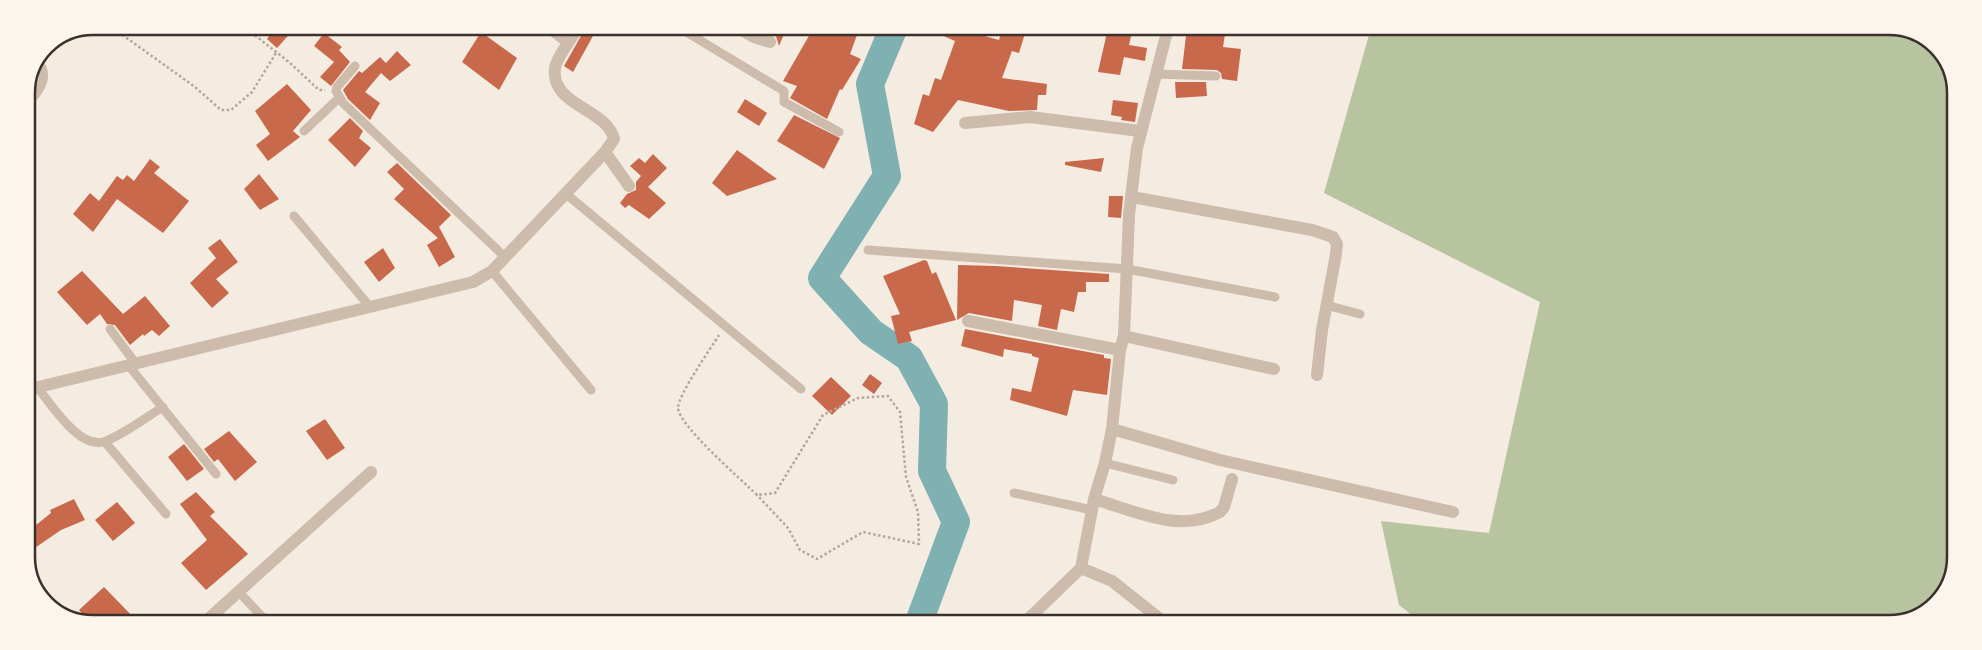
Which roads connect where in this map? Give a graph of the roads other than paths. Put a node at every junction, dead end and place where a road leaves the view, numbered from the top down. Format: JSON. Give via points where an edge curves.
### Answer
{"nodes":[{"id":1,"x":556,"y":35,"type":"edge"},
{"id":2,"x":573,"y":35,"type":"edge"},
{"id":3,"x":691,"y":35,"type":"edge"},
{"id":4,"x":750,"y":35,"type":"edge"},
{"id":5,"x":1166,"y":35,"type":"edge"},
{"id":6,"x":770,"y":42,"type":"dead end"},
{"id":7,"x":568,"y":44,"type":"junction"},
{"id":8,"x":42,"y":66,"type":"edge"},
{"id":9,"x":355,"y":66,"type":"dead end"},
{"id":10,"x":1156,"y":74,"type":"junction"},
{"id":11,"x":1216,"y":76,"type":"dead end"},
{"id":12,"x":338,"y":94,"type":"junction"},
{"id":13,"x":35,"y":96,"type":"edge"},
{"id":14,"x":966,"y":123,"type":"dead end"},
{"id":15,"x":304,"y":131,"type":"dead end"},
{"id":16,"x":1140,"y":131,"type":"junction"},
{"id":17,"x":840,"y":132,"type":"dead end"},
{"id":18,"x":605,"y":152,"type":"junction"},
{"id":19,"x":629,"y":186,"type":"dead end"},
{"id":20,"x":565,"y":193,"type":"junction"},
{"id":21,"x":1132,"y":197,"type":"junction"},
{"id":22,"x":294,"y":216,"type":"dead end"},
{"id":23,"x":868,"y":250,"type":"dead end"},
{"id":24,"x":505,"y":257,"type":"junction"},
{"id":25,"x":1127,"y":269,"type":"junction"},
{"id":26,"x":492,"y":271,"type":"junction"},
{"id":27,"x":1276,"y":297,"type":"dead end"},
{"id":28,"x":1326,"y":305,"type":"junction"},
{"id":29,"x":370,"y":306,"type":"junction"},
{"id":30,"x":1360,"y":314,"type":"dead end"},
{"id":31,"x":968,"y":321,"type":"dead end"},
{"id":32,"x":110,"y":329,"type":"dead end"},
{"id":33,"x":1124,"y":336,"type":"junction"},
{"id":34,"x":1120,"y":350,"type":"junction"},
{"id":35,"x":132,"y":365,"type":"junction"},
{"id":36,"x":1274,"y":369,"type":"dead end"},
{"id":37,"x":1317,"y":375,"type":"dead end"},
{"id":38,"x":35,"y":388,"type":"edge"},
{"id":39,"x":802,"y":389,"type":"dead end"},
{"id":40,"x":591,"y":390,"type":"dead end"},
{"id":41,"x":35,"y":392,"type":"edge"},
{"id":42,"x":163,"y":408,"type":"junction"},
{"id":43,"x":1112,"y":429,"type":"junction"},
{"id":44,"x":105,"y":442,"type":"junction"},
{"id":45,"x":1105,"y":463,"type":"junction"},
{"id":46,"x":371,"y":472,"type":"dead end"},
{"id":47,"x":216,"y":474,"type":"dead end"},
{"id":48,"x":1232,"y":479,"type":"dead end"},
{"id":49,"x":1173,"y":480,"type":"dead end"},
{"id":50,"x":1014,"y":493,"type":"dead end"},
{"id":51,"x":1093,"y":504,"type":"junction"},
{"id":52,"x":1454,"y":512,"type":"dead end"},
{"id":53,"x":166,"y":514,"type":"dead end"},
{"id":54,"x":1081,"y":568,"type":"junction"},
{"id":55,"x":238,"y":591,"type":"junction"},
{"id":56,"x":212,"y":615,"type":"edge"},
{"id":57,"x":260,"y":615,"type":"edge"},
{"id":58,"x":1032,"y":615,"type":"edge"},
{"id":59,"x":1155,"y":615,"type":"edge"}],
"edges":[{"from":1,"to":7,"type":"lane"},
{"from":2,"to":7,"type":"street"},
{"from":3,"to":17,"type":"lane","via":[[784,91],[784,102]]},
{"from":4,"to":6,"type":"street"},
{"from":5,"to":10,"type":"street"},
{"from":7,"to":18,"type":"street","via":[[555,66],[556,80],[561,92],[613,132],[614,140]]},
{"from":8,"to":13,"type":"lane","via":[[43,82]]},
{"from":9,"to":12,"type":"lane","via":[[336,87]]},
{"from":10,"to":11,"type":"lane"},
{"from":10,"to":16,"type":"street"},
{"from":12,"to":15,"type":"lane"},
{"from":12,"to":24,"type":"lane"},
{"from":14,"to":16,"type":"street","via":[[1030,117]]},
{"from":16,"to":21,"type":"street"},
{"from":18,"to":19,"type":"street"},
{"from":18,"to":20,"type":"street"},
{"from":20,"to":24,"type":"street"},
{"from":20,"to":39,"type":"lane"},
{"from":21,"to":25,"type":"street"},
{"from":21,"to":28,"type":"street","via":[[1326,234],[1337,244]]},
{"from":22,"to":29,"type":"lane"},
{"from":23,"to":25,"type":"lane"},
{"from":24,"to":26,"type":"street"},
{"from":25,"to":27,"type":"lane"},
{"from":25,"to":33,"type":"street"},
{"from":26,"to":29,"type":"street","via":[[473,282]]},
{"from":26,"to":40,"type":"lane"},
{"from":28,"to":30,"type":"lane"},
{"from":28,"to":37,"type":"street"},
{"from":29,"to":35,"type":"street"},
{"from":31,"to":34,"type":"street"},
{"from":32,"to":35,"type":"lane"},
{"from":33,"to":34,"type":"street"},
{"from":33,"to":36,"type":"street"},
{"from":34,"to":43,"type":"street"},
{"from":35,"to":38,"type":"street"},
{"from":35,"to":42,"type":"lane"},
{"from":41,"to":44,"type":"lane","via":[[76,434],[94,442]]},
{"from":42,"to":44,"type":"lane"},
{"from":42,"to":47,"type":"lane"},
{"from":43,"to":45,"type":"street"},
{"from":43,"to":52,"type":"street","via":[[1220,460]]},
{"from":44,"to":53,"type":"lane"},
{"from":45,"to":49,"type":"lane"},
{"from":45,"to":51,"type":"street"},
{"from":46,"to":55,"type":"street"},
{"from":48,"to":51,"type":"street","via":[[1220,512],[1185,522],[1166,521]]},
{"from":50,"to":51,"type":"lane"},
{"from":51,"to":54,"type":"street"},
{"from":54,"to":58,"type":"street"},
{"from":54,"to":59,"type":"street","via":[[1112,580]]},
{"from":55,"to":56,"type":"street"},
{"from":55,"to":57,"type":"lane"}]}
